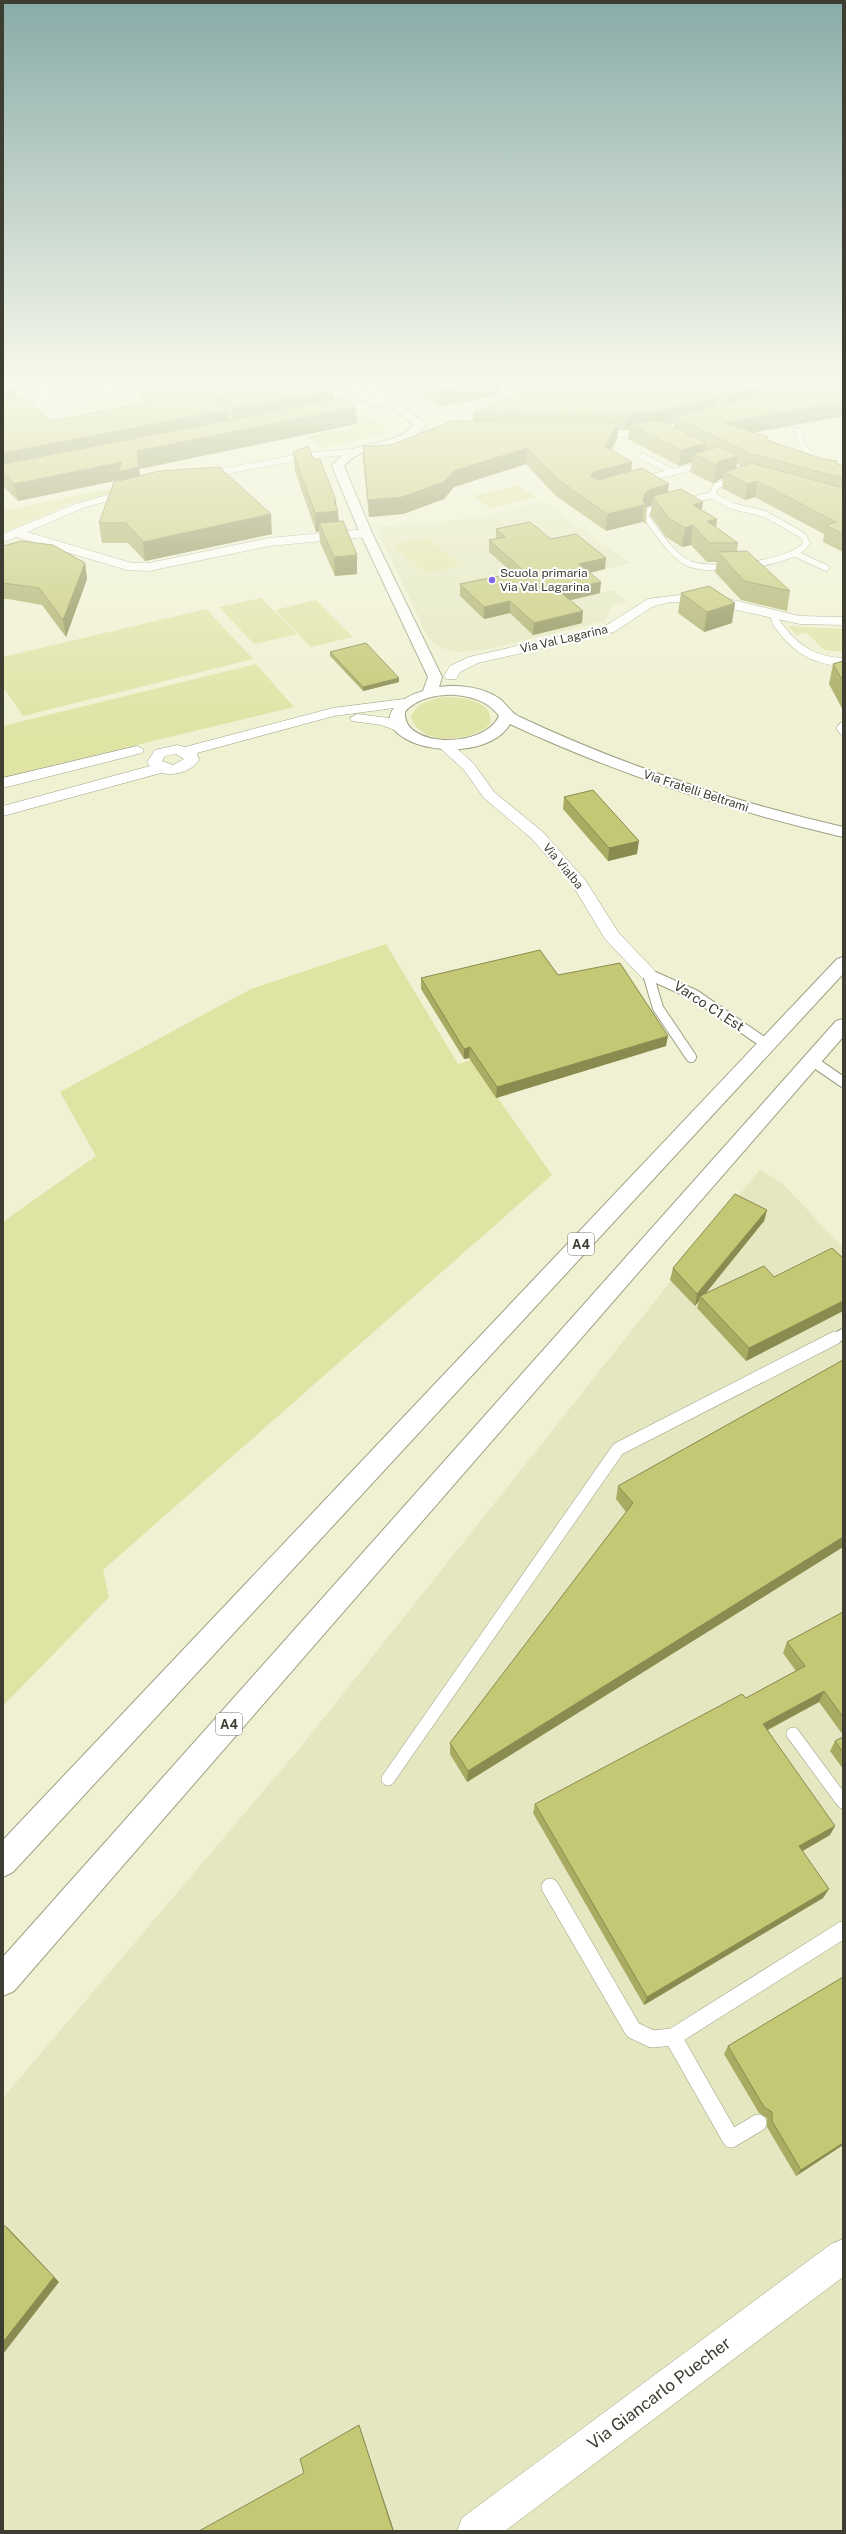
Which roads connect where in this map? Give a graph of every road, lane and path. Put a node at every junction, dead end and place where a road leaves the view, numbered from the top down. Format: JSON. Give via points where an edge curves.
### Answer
{"nodes":[{"id":1,"x":108,"y":498,"type":"edge"},
{"id":2,"x":351,"y":498,"type":"edge"},
{"id":3,"x":699,"y":498,"type":"edge"},
{"id":4,"x":718,"y":498,"type":"edge"},
{"id":5,"x":16,"y":533,"type":"junction"},
{"id":6,"x":366,"y":533,"type":"junction"},
{"id":7,"x":3,"y":538,"type":"edge"},
{"id":8,"x":796,"y":554,"type":"junction"},
{"id":9,"x":826,"y":568,"type":"dead end"},
{"id":10,"x":771,"y":613,"type":"junction"},
{"id":11,"x":843,"y":620,"type":"edge"},
{"id":12,"x":423,"y":653,"type":"junction"},
{"id":13,"x":843,"y":662,"type":"edge"},
{"id":14,"x":450,"y":676,"type":"junction"},
{"id":15,"x":430,"y":692,"type":"junction"},
{"id":16,"x":474,"y":693,"type":"junction"},
{"id":17,"x":404,"y":703,"type":"junction"},
{"id":18,"x":506,"y":716,"type":"junction"},
{"id":19,"x":843,"y":726,"type":"edge"},
{"id":20,"x":403,"y":729,"type":"junction"},
{"id":21,"x":843,"y":731,"type":"edge"},
{"id":22,"x":493,"y":734,"type":"junction"},
{"id":23,"x":553,"y":739,"type":"junction"},
{"id":24,"x":479,"y":741,"type":"junction"},
{"id":25,"x":444,"y":744,"type":"junction"},
{"id":26,"x":137,"y":750,"type":"dead end"},
{"id":27,"x":189,"y":755,"type":"junction"},
{"id":28,"x":158,"y":764,"type":"junction"},
{"id":29,"x":469,"y":766,"type":"junction"},
{"id":30,"x":3,"y":784,"type":"edge"},
{"id":31,"x":4,"y":801,"type":"edge"},
{"id":32,"x":843,"y":832,"type":"edge"},
{"id":33,"x":843,"y":963,"type":"edge"},
{"id":34,"x":648,"y":974,"type":"junction"},
{"id":35,"x":843,"y":1024,"type":"edge"},
{"id":36,"x":766,"y":1044,"type":"junction"},
{"id":37,"x":691,"y":1057,"type":"dead end"},
{"id":38,"x":811,"y":1060,"type":"junction"},
{"id":39,"x":843,"y":1082,"type":"edge"},
{"id":40,"x":843,"y":1334,"type":"edge"},
{"id":41,"x":793,"y":1734,"type":"dead end"},
{"id":42,"x":388,"y":1779,"type":"dead end"},
{"id":43,"x":843,"y":1802,"type":"edge"},
{"id":44,"x":3,"y":1862,"type":"edge"},
{"id":45,"x":550,"y":1887,"type":"dead end"},
{"id":46,"x":843,"y":1930,"type":"edge"},
{"id":47,"x":3,"y":1980,"type":"edge"},
{"id":48,"x":673,"y":2037,"type":"junction"},
{"id":49,"x":758,"y":2123,"type":"dead end"},
{"id":50,"x":843,"y":2256,"type":"edge"},
{"id":51,"x":475,"y":2531,"type":"edge"}],
"edges":[{"from":1,"to":5,"type":"street","via":[[79,506]]},
{"from":2,"to":6,"type":"main road"},
{"from":3,"to":8,"type":"lane","via":[[647,511],[646,517],[678,556],[699,568],[724,568]]},
{"from":4,"to":8,"type":"lane","via":[[732,506],[760,512],[802,535],[807,543]]},
{"from":5,"to":6,"type":"street","via":[[131,567],[150,567],[269,542]]},
{"from":5,"to":7,"type":"street"},
{"from":6,"to":12,"type":"main road"},
{"from":8,"to":9,"type":"lane"},
{"from":10,"to":11,"type":"street","name":"Via Val Lagarina","via":[[794,619]]},
{"from":10,"to":13,"type":"lane","via":[[787,640],[808,655]]},
{"from":10,"to":14,"type":"street","name":"Via Val Lagarina","via":[[708,600],[661,601],[645,607],[609,629],[474,660],[455,670]]},
{"from":12,"to":14,"type":"main road"},
{"from":12,"to":15,"type":"main road","via":[[435,679]]},
{"from":14,"to":16,"type":"main road"},
{"from":15,"to":16,"type":"main road","via":[[447,690]]},
{"from":15,"to":17,"type":"main road"},
{"from":16,"to":18,"type":"main road","via":[[493,700]]},
{"from":17,"to":20,"type":"main road","via":[[398,712],[398,720]]},
{"from":17,"to":27,"type":"street","via":[[333,712]]},
{"from":18,"to":22,"type":"main road","via":[[502,726]]},
{"from":18,"to":23,"type":"main road","name":"Via Fratelli Beltrami"},
{"from":19,"to":21,"type":"lane"},
{"from":20,"to":25,"type":"main road","via":[[427,742]]},
{"from":20,"to":27,"type":"street","via":[[364,717],[340,720]]},
{"from":22,"to":23,"type":"main road","name":"Via Fratelli Beltrami","via":[[520,733]]},
{"from":22,"to":24,"type":"main road"},
{"from":23,"to":32,"type":"main road","name":"Via Fratelli Beltrami","via":[[628,769],[733,805]]},
{"from":24,"to":25,"type":"main road"},
{"from":24,"to":29,"type":"street","via":[[472,749]]},
{"from":25,"to":29,"type":"street","name":"Via Vialba"},
{"from":26,"to":30,"type":"street"},
{"from":27,"to":28,"type":"street","via":[[188,764],[177,769]]},
{"from":27,"to":28,"type":"street","via":[[165,750],[156,755]]},
{"from":28,"to":31,"type":"street"},
{"from":29,"to":34,"type":"street","name":"Via Vialba","via":[[489,795],[537,835],[580,884],[611,934]]},
{"from":33,"to":36,"type":"main road","number":"A4"},
{"from":34,"to":36,"type":"lane","name":"Varco C1 Est","via":[[668,979]]},
{"from":34,"to":37,"type":"lane","via":[[650,992],[657,1010]]},
{"from":35,"to":38,"type":"main road","number":"A4"},
{"from":36,"to":44,"type":"main road","number":"A4"},
{"from":38,"to":39,"type":"lane"},
{"from":38,"to":47,"type":"main road","number":"A4"},
{"from":40,"to":42,"type":"lane","via":[[618,1449]]},
{"from":41,"to":43,"type":"lane"},
{"from":45,"to":48,"type":"lane","via":[[632,2030],[641,2037],[656,2040]]},
{"from":46,"to":48,"type":"lane"},
{"from":48,"to":49,"type":"lane","via":[[731,2139]]},
{"from":50,"to":51,"type":"street","name":"Via Giancarlo Puecher"}]}
